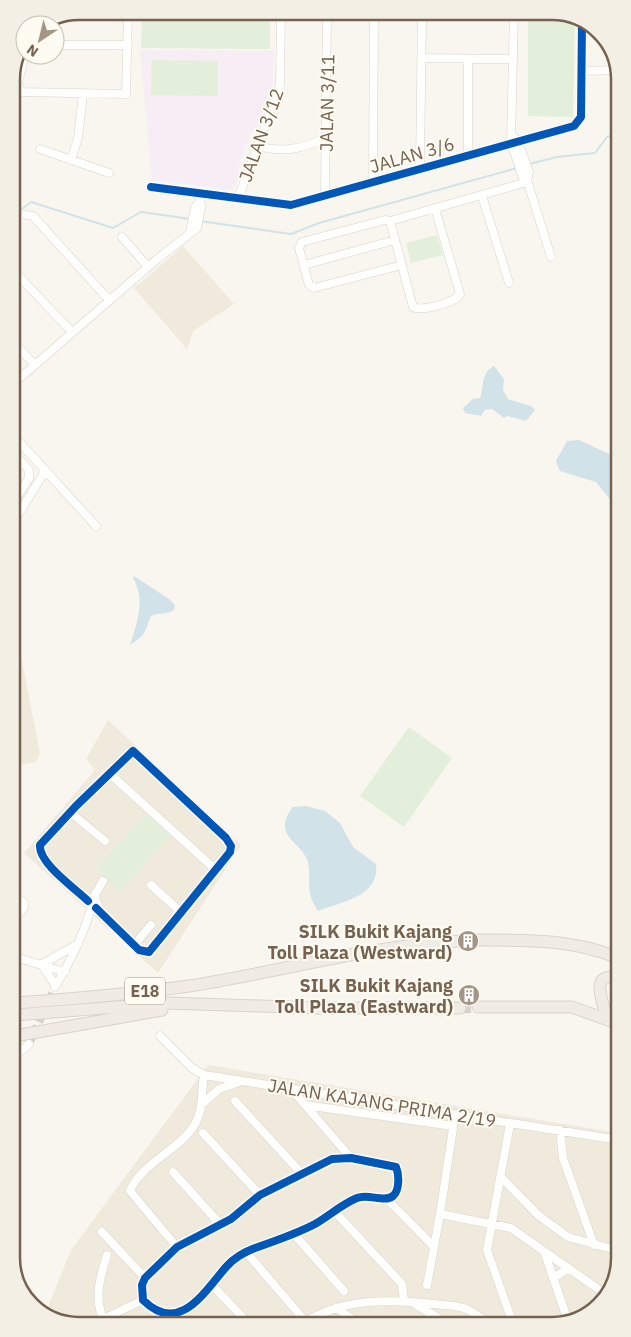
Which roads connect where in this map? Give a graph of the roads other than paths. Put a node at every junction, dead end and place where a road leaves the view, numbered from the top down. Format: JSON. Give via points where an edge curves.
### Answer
{"nodes":[{"id":1,"x":128,"y":20,"type":"edge"},
{"id":2,"x":281,"y":20,"type":"edge"},
{"id":3,"x":327,"y":20,"type":"edge"},
{"id":4,"x":374,"y":20,"type":"edge"},
{"id":5,"x":422,"y":20,"type":"edge"},
{"id":6,"x":514,"y":20,"type":"edge"},
{"id":7,"x":582,"y":29,"type":"edge"},
{"id":8,"x":128,"y":44,"type":"junction"},
{"id":9,"x":65,"y":45,"type":"edge"},
{"id":10,"x":422,"y":58,"type":"junction"},
{"id":11,"x":468,"y":59,"type":"junction"},
{"id":12,"x":513,"y":59,"type":"junction"},
{"id":13,"x":582,"y":70,"type":"junction"},
{"id":14,"x":610,"y":70,"type":"edge"},
{"id":15,"x":20,"y":90,"type":"edge"},
{"id":16,"x":83,"y":94,"type":"junction"},
{"id":17,"x":326,"y":138,"type":"junction"},
{"id":18,"x":515,"y":143,"type":"junction"},
{"id":19,"x":257,"y":146,"type":"junction"},
{"id":20,"x":40,"y":149,"type":"dead end"},
{"id":21,"x":468,"y":154,"type":"junction"},
{"id":22,"x":71,"y":160,"type":"junction"},
{"id":23,"x":420,"y":167,"type":"junction"},
{"id":24,"x":108,"y":173,"type":"dead end"},
{"id":25,"x":526,"y":177,"type":"junction"},
{"id":26,"x":373,"y":181,"type":"junction"},
{"id":27,"x":151,"y":187,"type":"dead end"},
{"id":28,"x":200,"y":193,"type":"junction"},
{"id":29,"x":325,"y":195,"type":"junction"},
{"id":30,"x":482,"y":196,"type":"junction"},
{"id":31,"x":238,"y":199,"type":"junction"},
{"id":32,"x":435,"y":208,"type":"junction"},
{"id":33,"x":26,"y":215,"type":"dead end"},
{"id":34,"x":390,"y":221,"type":"junction"},
{"id":35,"x":122,"y":237,"type":"dead end"},
{"id":36,"x":395,"y":240,"type":"junction"},
{"id":37,"x":551,"y":257,"type":"dead end"},
{"id":38,"x":304,"y":265,"type":"junction"},
{"id":39,"x":402,"y":265,"type":"junction"},
{"id":40,"x":148,"y":267,"type":"junction"},
{"id":41,"x":20,"y":277,"type":"edge"},
{"id":42,"x":509,"y":282,"type":"dead end"},
{"id":43,"x":109,"y":300,"type":"junction"},
{"id":44,"x":72,"y":332,"type":"junction"},
{"id":45,"x":20,"y":349,"type":"edge"},
{"id":46,"x":34,"y":364,"type":"junction"},
{"id":47,"x":20,"y":377,"type":"edge"},
{"id":48,"x":20,"y":443,"type":"edge"},
{"id":49,"x":20,"y":460,"type":"edge"},
{"id":50,"x":45,"y":471,"type":"junction"},
{"id":51,"x":20,"y":493,"type":"edge"},
{"id":52,"x":20,"y":512,"type":"edge"},
{"id":53,"x":96,"y":526,"type":"dead end"},
{"id":54,"x":110,"y":774,"type":"junction"},
{"id":55,"x":70,"y":812,"type":"junction"},
{"id":56,"x":105,"y":841,"type":"dead end"},
{"id":57,"x":216,"y":870,"type":"junction"},
{"id":58,"x":103,"y":882,"type":"dead end"},
{"id":59,"x":151,"y":885,"type":"dead end"},
{"id":60,"x":20,"y":900,"type":"edge"},
{"id":61,"x":92,"y":903,"type":"junction"},
{"id":62,"x":20,"y":913,"type":"edge"},
{"id":63,"x":182,"y":913,"type":"junction"},
{"id":64,"x":151,"y":925,"type":"dead end"},
{"id":65,"x":478,"y":940,"type":"tunnel mouth"},
{"id":66,"x":459,"y":941,"type":"tunnel mouth"},
{"id":67,"x":78,"y":944,"type":"junction"},
{"id":68,"x":134,"y":945,"type":"junction"},
{"id":69,"x":611,"y":955,"type":"edge"},
{"id":70,"x":20,"y":958,"type":"edge"},
{"id":71,"x":42,"y":964,"type":"junction"},
{"id":72,"x":65,"y":972,"type":"junction"},
{"id":73,"x":611,"y":977,"type":"edge"},
{"id":74,"x":116,"y":995,"type":"junction"},
{"id":75,"x":20,"y":996,"type":"edge"},
{"id":76,"x":20,"y":1003,"type":"edge"},
{"id":77,"x":194,"y":1005,"type":"junction"},
{"id":78,"x":478,"y":1007,"type":"tunnel mouth"},
{"id":79,"x":460,"y":1008,"type":"tunnel mouth"},
{"id":80,"x":20,"y":1015,"type":"edge"},
{"id":81,"x":607,"y":1018,"type":"junction"},
{"id":82,"x":611,"y":1020,"type":"edge"},
{"id":83,"x":20,"y":1035,"type":"edge"},
{"id":84,"x":160,"y":1036,"type":"dead end"},
{"id":85,"x":29,"y":1044,"type":"tunnel mouth"},
{"id":86,"x":20,"y":1052,"type":"edge"},
{"id":87,"x":204,"y":1075,"type":"junction"},
{"id":88,"x":243,"y":1081,"type":"junction"},
{"id":89,"x":292,"y":1090,"type":"junction"},
{"id":90,"x":235,"y":1101,"type":"dead end"},
{"id":91,"x":305,"y":1104,"type":"junction"},
{"id":92,"x":201,"y":1105,"type":"junction"},
{"id":93,"x":454,"y":1115,"type":"junction"},
{"id":94,"x":510,"y":1124,"type":"junction"},
{"id":95,"x":453,"y":1126,"type":"junction"},
{"id":96,"x":560,"y":1130,"type":"junction"},
{"id":97,"x":203,"y":1133,"type":"dead end"},
{"id":98,"x":611,"y":1139,"type":"edge"},
{"id":99,"x":351,"y":1158,"type":"junction"},
{"id":100,"x":172,"y":1172,"type":"dead end"},
{"id":101,"x":302,"y":1174,"type":"junction"},
{"id":102,"x":501,"y":1177,"type":"junction"},
{"id":103,"x":260,"y":1195,"type":"junction"},
{"id":104,"x":387,"y":1199,"type":"junction"},
{"id":105,"x":334,"y":1212,"type":"junction"},
{"id":106,"x":440,"y":1214,"type":"junction"},
{"id":107,"x":220,"y":1224,"type":"junction"},
{"id":108,"x":491,"y":1225,"type":"junction"},
{"id":109,"x":102,"y":1232,"type":"dead end"},
{"id":110,"x":294,"y":1234,"type":"junction"},
{"id":111,"x":594,"y":1245,"type":"junction"},
{"id":112,"x":433,"y":1246,"type":"junction"},
{"id":113,"x":178,"y":1247,"type":"junction"},
{"id":114,"x":611,"y":1248,"type":"edge"},
{"id":115,"x":245,"y":1251,"type":"junction"},
{"id":116,"x":544,"y":1251,"type":"junction"},
{"id":117,"x":107,"y":1255,"type":"dead end"},
{"id":118,"x":569,"y":1268,"type":"junction"},
{"id":119,"x":145,"y":1278,"type":"junction"},
{"id":120,"x":553,"y":1278,"type":"junction"},
{"id":121,"x":427,"y":1285,"type":"dead end"},
{"id":122,"x":213,"y":1286,"type":"junction"},
{"id":123,"x":344,"y":1291,"type":"dead end"},
{"id":124,"x":601,"y":1291,"type":"edge"},
{"id":125,"x":143,"y":1300,"type":"junction"},
{"id":126,"x":408,"y":1301,"type":"junction"},
{"id":127,"x":336,"y":1308,"type":"junction"},
{"id":128,"x":178,"y":1315,"type":"joint"},
{"id":129,"x":566,"y":1315,"type":"edge"},
{"id":130,"x":102,"y":1317,"type":"edge"},
{"id":131,"x":114,"y":1317,"type":"edge"},
{"id":132,"x":242,"y":1317,"type":"edge"},
{"id":133,"x":301,"y":1317,"type":"edge"},
{"id":134,"x":316,"y":1317,"type":"edge"},
{"id":135,"x":350,"y":1317,"type":"edge"},
{"id":136,"x":435,"y":1317,"type":"edge"},
{"id":137,"x":479,"y":1317,"type":"edge"},
{"id":138,"x":511,"y":1317,"type":"edge"}],
"edges":[{"from":1,"to":8,"type":"street"},
{"from":2,"to":19,"type":"street","name":"JALAN 3/12","via":[[280,85]]},
{"from":3,"to":17,"type":"street","name":"JALAN 3/11"},
{"from":4,"to":26,"type":"street"},
{"from":5,"to":10,"type":"street"},
{"from":6,"to":12,"type":"street"},
{"from":7,"to":13,"type":"street","name":"JALAN 3/6"},
{"from":8,"to":9,"type":"street"},
{"from":8,"to":16,"type":"street","via":[[128,92],[122,95]]},
{"from":10,"to":11,"type":"street"},
{"from":10,"to":23,"type":"street"},
{"from":11,"to":12,"type":"street"},
{"from":11,"to":21,"type":"street"},
{"from":12,"to":18,"type":"street"},
{"from":13,"to":14,"type":"street"},
{"from":13,"to":18,"type":"street","name":"JALAN 3/6","via":[[579,122]]},
{"from":15,"to":16,"type":"street","via":[[25,93]]},
{"from":16,"to":22,"type":"street","via":[[78,138]]},
{"from":17,"to":19,"type":"street","via":[[310,145],[276,151]]},
{"from":17,"to":29,"type":"street","name":"JALAN 3/11"},
{"from":18,"to":21,"type":"street","name":"JALAN 3/6"},
{"from":18,"to":25,"type":"street"},
{"from":19,"to":31,"type":"street","name":"JALAN 3/12"},
{"from":20,"to":22,"type":"street"},
{"from":21,"to":23,"type":"street","name":"JALAN 3/6"},
{"from":22,"to":24,"type":"street"},
{"from":23,"to":26,"type":"street","name":"JALAN 3/6"},
{"from":25,"to":30,"type":"street"},
{"from":25,"to":37,"type":"street"},
{"from":26,"to":29,"type":"street","name":"JALAN 3/6"},
{"from":27,"to":28,"type":"street","name":"JALAN 3/6"},
{"from":28,"to":31,"type":"street","name":"JALAN 3/6"},
{"from":28,"to":40,"type":"street","via":[[193,229]]},
{"from":29,"to":31,"type":"street","name":"JALAN 3/6","via":[[291,205]]},
{"from":30,"to":32,"type":"street"},
{"from":30,"to":42,"type":"street"},
{"from":32,"to":34,"type":"street"},
{"from":32,"to":39,"type":"street","via":[[460,298],[417,310],[413,307]]},
{"from":33,"to":43,"type":"street","via":[[33,216]]},
{"from":34,"to":36,"type":"street"},
{"from":34,"to":38,"type":"street","via":[[302,242],[299,248]]},
{"from":35,"to":40,"type":"street"},
{"from":36,"to":38,"type":"street"},
{"from":36,"to":39,"type":"street"},
{"from":38,"to":39,"type":"street","via":[[309,285],[314,288]]},
{"from":40,"to":43,"type":"street"},
{"from":41,"to":44,"type":"street"},
{"from":43,"to":44,"type":"street"},
{"from":44,"to":46,"type":"street"},
{"from":45,"to":46,"type":"street"},
{"from":46,"to":47,"type":"street"},
{"from":48,"to":50,"type":"street"},
{"from":49,"to":51,"type":"street","via":[[29,470],[29,478]]},
{"from":50,"to":52,"type":"street"},
{"from":50,"to":53,"type":"street"},
{"from":54,"to":55,"type":"street"},
{"from":54,"to":57,"type":"street"},
{"from":54,"to":57,"type":"street","via":[[131,752],[136,753],[226,838],[231,846],[230,852]]},
{"from":55,"to":56,"type":"street"},
{"from":55,"to":61,"type":"street","via":[[39,849],[48,864]]},
{"from":57,"to":63,"type":"street"},
{"from":58,"to":61,"type":"street"},
{"from":59,"to":63,"type":"street"},
{"from":60,"to":62,"type":"street","via":[[24,903]]},
{"from":61,"to":67,"type":"street"},
{"from":61,"to":68,"type":"street"},
{"from":63,"to":68,"type":"street","via":[[149,952]]},
{"from":64,"to":68,"type":"street"},
{"from":65,"to":69,"type":"highway","via":[[562,944],[597,949]]},
{"from":66,"to":74,"type":"highway","number":"E18","via":[[401,947],[189,986]]},
{"from":67,"to":71,"type":"street"},
{"from":67,"to":72,"type":"street"},
{"from":70,"to":71,"type":"street"},
{"from":71,"to":72,"type":"street"},
{"from":71,"to":72,"type":"street","via":[[56,986]]},
{"from":73,"to":81,"type":"highway","via":[[601,981],[599,987]]},
{"from":74,"to":75,"type":"highway"},
{"from":74,"to":76,"type":"highway","number":"E18"},
{"from":77,"to":79,"type":"highway","number":"E18"},
{"from":77,"to":80,"type":"highway","number":"E18","via":[[168,1003]]},
{"from":77,"to":83,"type":"highway"},
{"from":78,"to":81,"type":"highway","via":[[557,1005]]},
{"from":81,"to":82,"type":"highway"},
{"from":84,"to":87,"type":"street","name":"JALAN KAJANG PRIMA 2/19","via":[[192,1068]]},
{"from":85,"to":86,"type":"street"},
{"from":87,"to":88,"type":"street","name":"JALAN KAJANG PRIMA 2/19"},
{"from":87,"to":92,"type":"street"},
{"from":88,"to":89,"type":"street","name":"JALAN KAJANG PRIMA 2/19"},
{"from":88,"to":92,"type":"street","via":[[219,1088]]},
{"from":89,"to":91,"type":"street"},
{"from":89,"to":93,"type":"street","name":"JALAN KAJANG PRIMA 2/19"},
{"from":90,"to":101,"type":"street"},
{"from":91,"to":95,"type":"street"},
{"from":91,"to":99,"type":"street"},
{"from":92,"to":113,"type":"street","via":[[191,1129],[133,1183],[130,1191]]},
{"from":93,"to":94,"type":"street","name":"JALAN KAJANG PRIMA 2/19"},
{"from":93,"to":95,"type":"street"},
{"from":94,"to":96,"type":"street","name":"JALAN KAJANG PRIMA 2/19"},
{"from":94,"to":102,"type":"street"},
{"from":95,"to":106,"type":"street"},
{"from":96,"to":98,"type":"street","name":"JALAN KAJANG PRIMA 2/19"},
{"from":96,"to":111,"type":"street","via":[[563,1158]]},
{"from":97,"to":103,"type":"street"},
{"from":99,"to":101,"type":"street","via":[[332,1158]]},
{"from":99,"to":104,"type":"street","via":[[396,1167],[399,1173],[397,1191]]},
{"from":100,"to":107,"type":"street"},
{"from":101,"to":103,"type":"street"},
{"from":102,"to":108,"type":"street"},
{"from":102,"to":111,"type":"street","via":[[538,1215],[568,1237]]},
{"from":103,"to":107,"type":"street","via":[[241,1212]]},
{"from":104,"to":105,"type":"street","via":[[362,1196]]},
{"from":104,"to":112,"type":"street"},
{"from":105,"to":110,"type":"street"},
{"from":105,"to":126,"type":"street","via":[[402,1284]]},
{"from":106,"to":108,"type":"street"},
{"from":106,"to":112,"type":"street"},
{"from":107,"to":113,"type":"street"},
{"from":108,"to":116,"type":"street","via":[[516,1231]]},
{"from":108,"to":138,"type":"street","via":[[487,1250]]},
{"from":109,"to":119,"type":"street"},
{"from":110,"to":115,"type":"street"},
{"from":110,"to":123,"type":"street"},
{"from":111,"to":114,"type":"street"},
{"from":112,"to":121,"type":"street"},
{"from":113,"to":119,"type":"street"},
{"from":115,"to":122,"type":"street","via":[[227,1265]]},
{"from":115,"to":133,"type":"street"},
{"from":116,"to":118,"type":"street"},
{"from":116,"to":120,"type":"street"},
{"from":117,"to":130,"type":"street","via":[[98,1282],[98,1308]]},
{"from":118,"to":120,"type":"street"},
{"from":118,"to":124,"type":"street"},
{"from":119,"to":125,"type":"street"},
{"from":120,"to":129,"type":"street"},
{"from":122,"to":128,"type":"street","via":[[197,1304]]},
{"from":122,"to":132,"type":"street"},
{"from":125,"to":128,"type":"street","via":[[160,1314]]},
{"from":125,"to":131,"type":"street"},
{"from":126,"to":127,"type":"street","via":[[373,1301]]},
{"from":126,"to":136,"type":"street"},
{"from":126,"to":137,"type":"street","via":[[464,1308]]},
{"from":127,"to":134,"type":"street"},
{"from":127,"to":135,"type":"street"}]}
